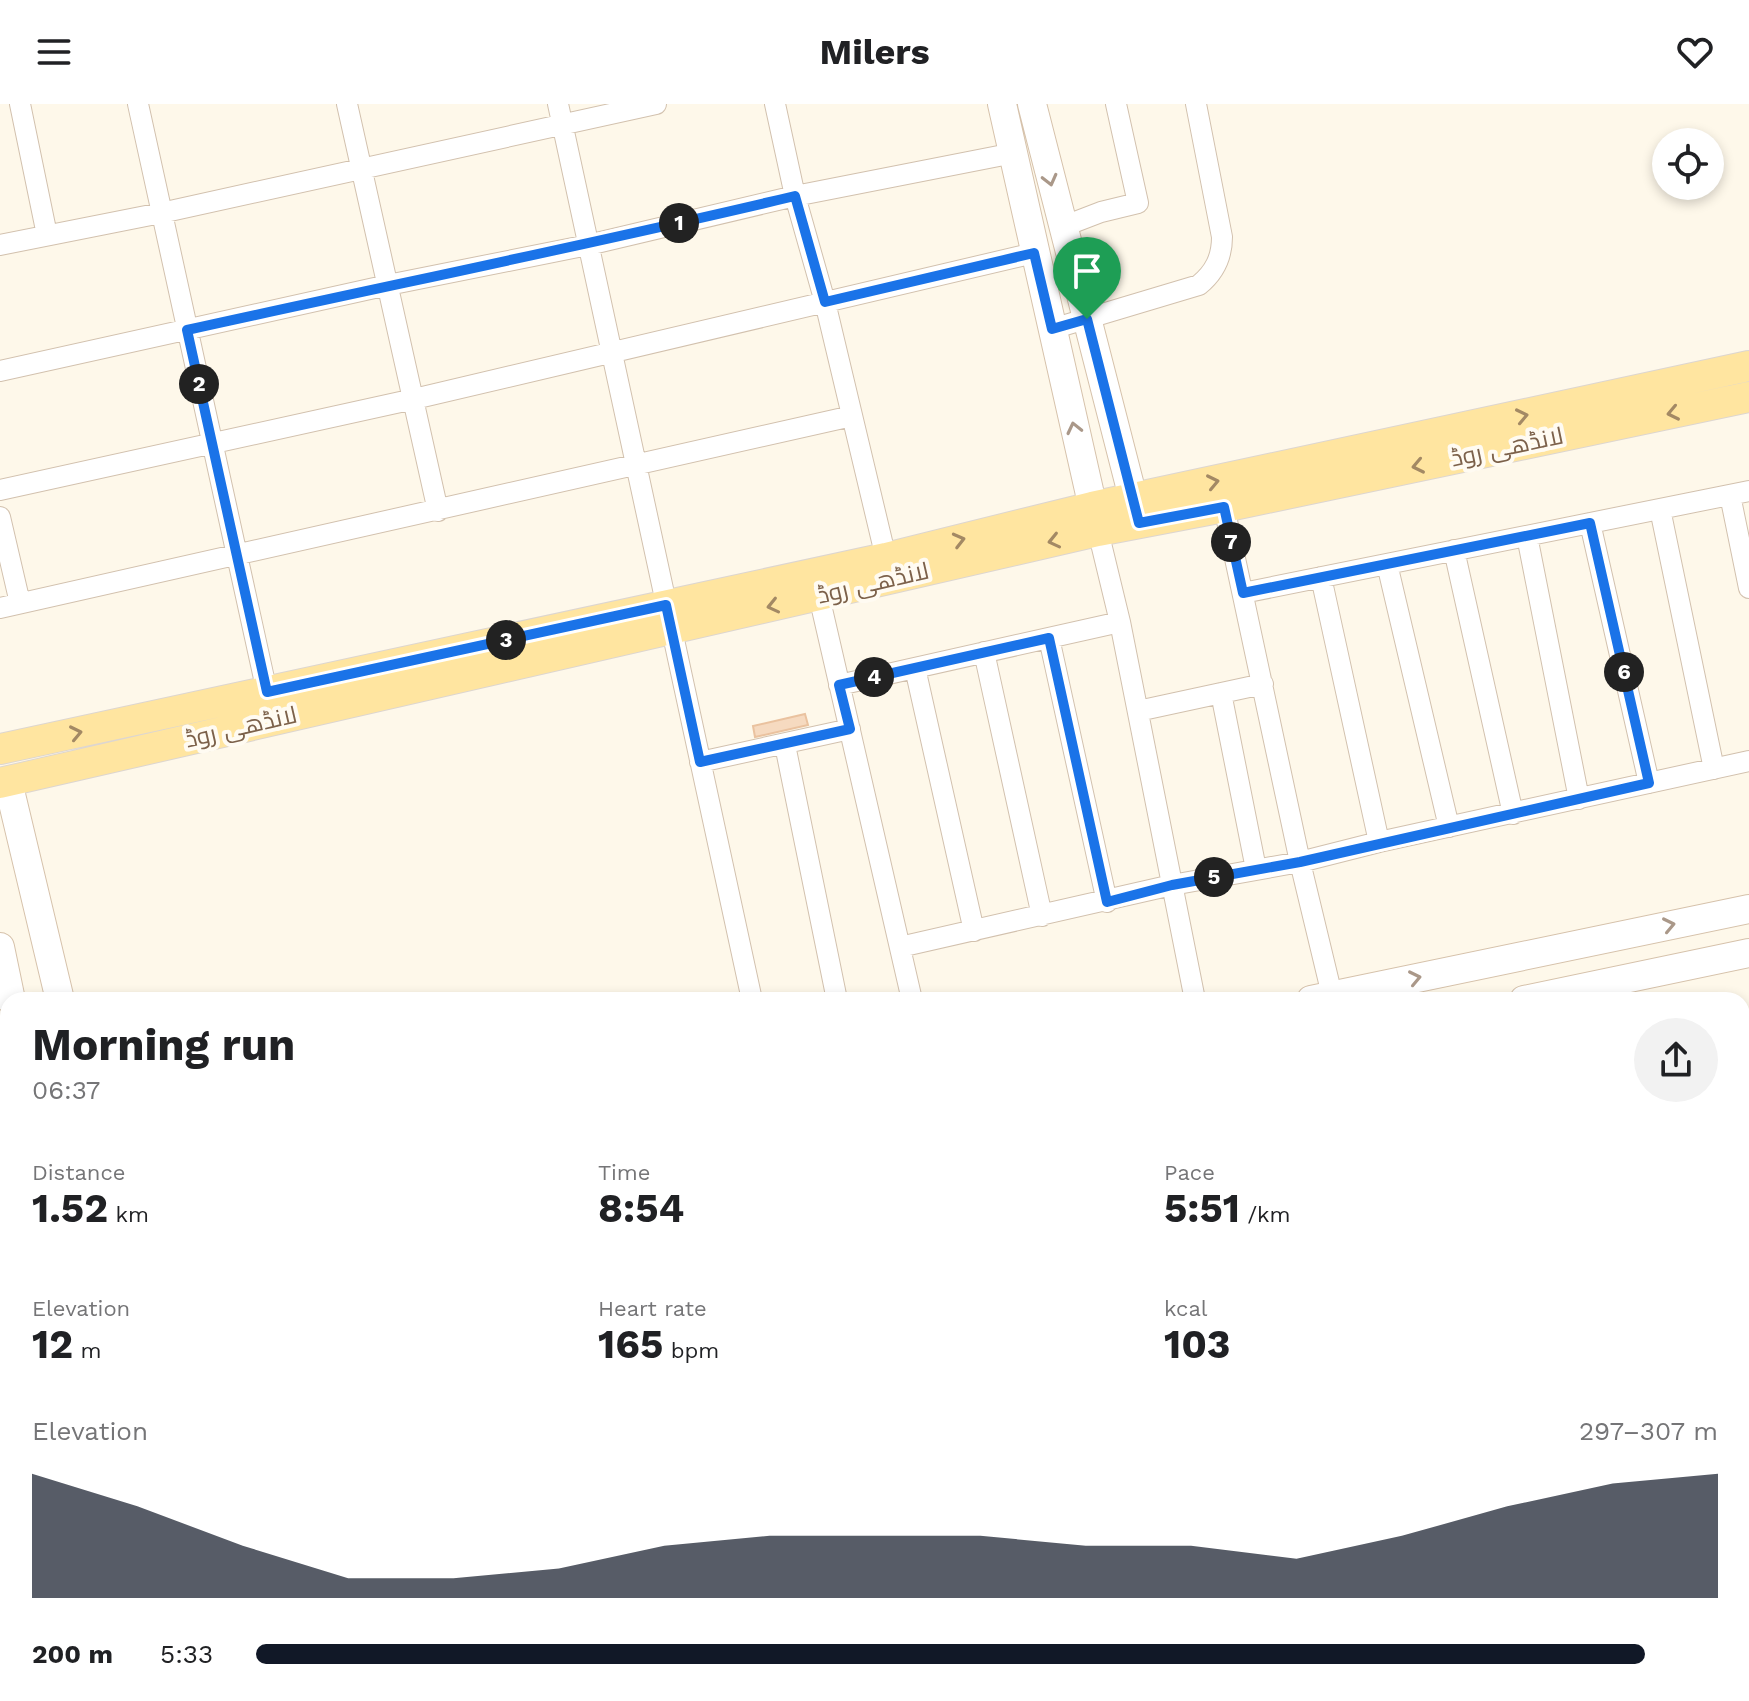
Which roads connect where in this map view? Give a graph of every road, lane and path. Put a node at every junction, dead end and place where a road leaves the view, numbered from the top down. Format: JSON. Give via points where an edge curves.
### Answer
{"nodes":[{"id":1,"x":20,"y":104,"type":"edge"},
{"id":2,"x":138,"y":104,"type":"edge"},
{"id":3,"x":347,"y":104,"type":"edge"},
{"id":4,"x":656,"y":104,"type":"edge"},
{"id":5,"x":775,"y":104,"type":"edge"},
{"id":6,"x":1002,"y":104,"type":"edge"},
{"id":7,"x":1032,"y":104,"type":"edge"},
{"id":8,"x":1116,"y":104,"type":"edge"},
{"id":9,"x":1196,"y":104,"type":"edge"},
{"id":10,"x":560,"y":114,"type":"edge"},
{"id":11,"x":1014,"y":153,"type":"junction"},
{"id":12,"x":363,"y":167,"type":"junction"},
{"id":13,"x":795,"y":196,"type":"junction"},
{"id":14,"x":161,"y":213,"type":"junction"},
{"id":15,"x":1062,"y":227,"type":"junction"},
{"id":16,"x":47,"y":235,"type":"junction"},
{"id":17,"x":0,"y":245,"type":"edge"},
{"id":18,"x":588,"y":245,"type":"junction"},
{"id":19,"x":1034,"y":253,"type":"junction"},
{"id":20,"x":388,"y":285,"type":"junction"},
{"id":21,"x":825,"y":302,"type":"junction"},
{"id":22,"x":1087,"y":319,"type":"junction"},
{"id":23,"x":1052,"y":329,"type":"junction"},
{"id":24,"x":187,"y":330,"type":"junction"},
{"id":25,"x":612,"y":351,"type":"junction"},
{"id":26,"x":1749,"y":366,"type":"edge"},
{"id":27,"x":0,"y":371,"type":"edge"},
{"id":28,"x":1749,"y":397,"type":"edge"},
{"id":29,"x":414,"y":399,"type":"junction"},
{"id":30,"x":852,"y":416,"type":"junction"},
{"id":31,"x":213,"y":444,"type":"junction"},
{"id":32,"x":636,"y":463,"type":"junction"},
{"id":33,"x":0,"y":490,"type":"edge"},
{"id":34,"x":1740,"y":493,"type":"edge"},
{"id":35,"x":1224,"y":507,"type":"junction"},
{"id":36,"x":1660,"y":509,"type":"junction"},
{"id":37,"x":438,"y":511,"type":"junction"},
{"id":38,"x":1137,"y":511,"type":"junction"},
{"id":39,"x":0,"y":517,"type":"edge"},
{"id":40,"x":1095,"y":519,"type":"junction"},
{"id":41,"x":1590,"y":523,"type":"junction"},
{"id":42,"x":1527,"y":536,"type":"junction"},
{"id":43,"x":1454,"y":550,"type":"junction"},
{"id":44,"x":237,"y":555,"type":"junction"},
{"id":45,"x":886,"y":558,"type":"junction"},
{"id":46,"x":1387,"y":564,"type":"junction"},
{"id":47,"x":1321,"y":577,"type":"junction"},
{"id":48,"x":1749,"y":588,"type":"edge"},
{"id":49,"x":1243,"y":593,"type":"junction"},
{"id":50,"x":819,"y":596,"type":"junction"},
{"id":51,"x":10,"y":606,"type":"edge"},
{"id":52,"x":669,"y":616,"type":"junction"},
{"id":53,"x":1120,"y":622,"type":"junction"},
{"id":54,"x":1049,"y":638,"type":"junction"},
{"id":55,"x":984,"y":652,"type":"junction"},
{"id":56,"x":915,"y":668,"type":"junction"},
{"id":57,"x":1263,"y":684,"type":"junction"},
{"id":58,"x":839,"y":685,"type":"junction"},
{"id":59,"x":267,"y":692,"type":"junction"},
{"id":60,"x":1221,"y":693,"type":"junction"},
{"id":61,"x":1138,"y":711,"type":"junction"},
{"id":62,"x":850,"y":729,"type":"junction"},
{"id":63,"x":785,"y":745,"type":"junction"},
{"id":64,"x":0,"y":749,"type":"edge"},
{"id":65,"x":1749,"y":761,"type":"edge"},
{"id":66,"x":700,"y":762,"type":"junction"},
{"id":67,"x":1714,"y":769,"type":"junction"},
{"id":68,"x":4,"y":783,"type":"edge"},
{"id":69,"x":1649,"y":783,"type":"junction"},
{"id":70,"x":1579,"y":799,"type":"junction"},
{"id":71,"x":1513,"y":814,"type":"junction"},
{"id":72,"x":1449,"y":827,"type":"junction"},
{"id":73,"x":1379,"y":842,"type":"junction"},
{"id":74,"x":1300,"y":862,"type":"junction"},
{"id":75,"x":1256,"y":869,"type":"junction"},
{"id":76,"x":1172,"y":885,"type":"junction"},
{"id":77,"x":1107,"y":902,"type":"junction"},
{"id":78,"x":1749,"y":909,"type":"edge"},
{"id":79,"x":1042,"y":916,"type":"junction"},
{"id":80,"x":974,"y":931,"type":"junction"},
{"id":81,"x":0,"y":947,"type":"edge"},
{"id":82,"x":900,"y":947,"type":"junction"},
{"id":83,"x":1749,"y":955,"type":"edge"},
{"id":84,"x":9,"y":992,"type":"edge"},
{"id":85,"x":58,"y":992,"type":"edge"},
{"id":86,"x":750,"y":992,"type":"edge"},
{"id":87,"x":835,"y":992,"type":"edge"},
{"id":88,"x":910,"y":992,"type":"edge"},
{"id":89,"x":1193,"y":992,"type":"edge"},
{"id":90,"x":1325,"y":992,"type":"edge"},
{"id":91,"x":1355,"y":992,"type":"edge"},
{"id":92,"x":1579,"y":992,"type":"edge"}],
"edges":[{"from":1,"to":16,"type":"street"},
{"from":2,"to":14,"type":"street"},
{"from":3,"to":12,"type":"street"},
{"from":4,"to":10,"type":"street"},
{"from":5,"to":13,"type":"street"},
{"from":6,"to":11,"type":"street"},
{"from":7,"to":15,"type":"street","one_way":true},
{"from":8,"to":15,"type":"street","via":[[1138,203]]},
{"from":9,"to":22,"type":"street","via":[[1222,254],[1199,285]]},
{"from":10,"to":12,"type":"street"},
{"from":10,"to":18,"type":"street"},
{"from":11,"to":13,"type":"street"},
{"from":11,"to":19,"type":"street"},
{"from":12,"to":14,"type":"street"},
{"from":12,"to":20,"type":"street"},
{"from":13,"to":18,"type":"street"},
{"from":13,"to":21,"type":"street"},
{"from":14,"to":16,"type":"street"},
{"from":14,"to":24,"type":"street"},
{"from":15,"to":22,"type":"street"},
{"from":16,"to":17,"type":"street"},
{"from":18,"to":20,"type":"street"},
{"from":18,"to":25,"type":"street"},
{"from":19,"to":21,"type":"street"},
{"from":19,"to":23,"type":"street"},
{"from":20,"to":24,"type":"street"},
{"from":20,"to":29,"type":"street"},
{"from":21,"to":25,"type":"street"},
{"from":21,"to":30,"type":"street"},
{"from":22,"to":23,"type":"street"},
{"from":22,"to":38,"type":"street"},
{"from":40,"to":23,"type":"street","one_way":true},
{"from":24,"to":27,"type":"street"},
{"from":24,"to":31,"type":"street"},
{"from":25,"to":29,"type":"street"},
{"from":25,"to":32,"type":"street"},
{"from":38,"to":26,"type":"main road","name":"لانڈھی روڈ","one_way":true},
{"from":28,"to":35,"type":"main road","name":"لانڈھی روڈ","one_way":true},
{"from":29,"to":31,"type":"street"},
{"from":29,"to":37,"type":"street"},
{"from":30,"to":32,"type":"street"},
{"from":30,"to":45,"type":"street"},
{"from":31,"to":33,"type":"street"},
{"from":31,"to":44,"type":"street"},
{"from":32,"to":37,"type":"street"},
{"from":32,"to":52,"type":"street"},
{"from":34,"to":36,"type":"street"},
{"from":34,"to":48,"type":"street"},
{"from":35,"to":38,"type":"main road","name":"لانڈھی روڈ"},
{"from":35,"to":49,"type":"street"},
{"from":36,"to":41,"type":"street"},
{"from":36,"to":67,"type":"street"},
{"from":37,"to":44,"type":"street"},
{"from":38,"to":40,"type":"main road","name":"لانڈھی روڈ"},
{"from":39,"to":51,"type":"street"},
{"from":45,"to":40,"type":"main road","name":"لانڈھی روڈ","one_way":true},
{"from":40,"to":50,"type":"main road","name":"لانڈھی روڈ","one_way":true},
{"from":40,"to":53,"type":"street"},
{"from":41,"to":42,"type":"street"},
{"from":41,"to":69,"type":"street"},
{"from":42,"to":43,"type":"street"},
{"from":42,"to":70,"type":"street"},
{"from":43,"to":46,"type":"street"},
{"from":43,"to":71,"type":"street"},
{"from":44,"to":51,"type":"street"},
{"from":44,"to":59,"type":"street"},
{"from":45,"to":52,"type":"main road","name":"لانڈھی روڈ"},
{"from":46,"to":47,"type":"street"},
{"from":46,"to":72,"type":"street"},
{"from":47,"to":49,"type":"street"},
{"from":47,"to":73,"type":"street"},
{"from":49,"to":57,"type":"street"},
{"from":50,"to":52,"type":"main road","name":"لانڈھی روڈ","one_way":true},
{"from":50,"to":58,"type":"street"},
{"from":52,"to":59,"type":"main road","name":"لانڈھی روڈ"},
{"from":52,"to":66,"type":"street"},
{"from":52,"to":68,"type":"main road","name":"لانڈھی روڈ"},
{"from":53,"to":54,"type":"street"},
{"from":53,"to":61,"type":"street"},
{"from":54,"to":55,"type":"street"},
{"from":54,"to":77,"type":"street"},
{"from":55,"to":56,"type":"street"},
{"from":55,"to":79,"type":"street"},
{"from":56,"to":58,"type":"street"},
{"from":56,"to":80,"type":"street"},
{"from":57,"to":60,"type":"street"},
{"from":57,"to":74,"type":"street"},
{"from":58,"to":62,"type":"street"},
{"from":64,"to":59,"type":"main road","name":"لانڈھی روڈ","one_way":true},
{"from":60,"to":61,"type":"street"},
{"from":60,"to":75,"type":"street"},
{"from":61,"to":76,"type":"street"},
{"from":62,"to":63,"type":"street"},
{"from":62,"to":82,"type":"street"},
{"from":63,"to":66,"type":"street"},
{"from":63,"to":87,"type":"street"},
{"from":65,"to":67,"type":"street"},
{"from":66,"to":86,"type":"street"},
{"from":67,"to":69,"type":"street"},
{"from":68,"to":85,"type":"street"},
{"from":69,"to":70,"type":"street"},
{"from":70,"to":71,"type":"street"},
{"from":71,"to":72,"type":"street"},
{"from":72,"to":73,"type":"street"},
{"from":73,"to":74,"type":"street"},
{"from":74,"to":75,"type":"street"},
{"from":74,"to":90,"type":"street"},
{"from":75,"to":76,"type":"street"},
{"from":76,"to":77,"type":"street"},
{"from":76,"to":89,"type":"street"},
{"from":77,"to":79,"type":"street"},
{"from":91,"to":78,"type":"street","one_way":true},
{"from":79,"to":80,"type":"street"},
{"from":80,"to":82,"type":"street"},
{"from":81,"to":84,"type":"street"},
{"from":82,"to":88,"type":"street"},
{"from":83,"to":92,"type":"street"}]}
